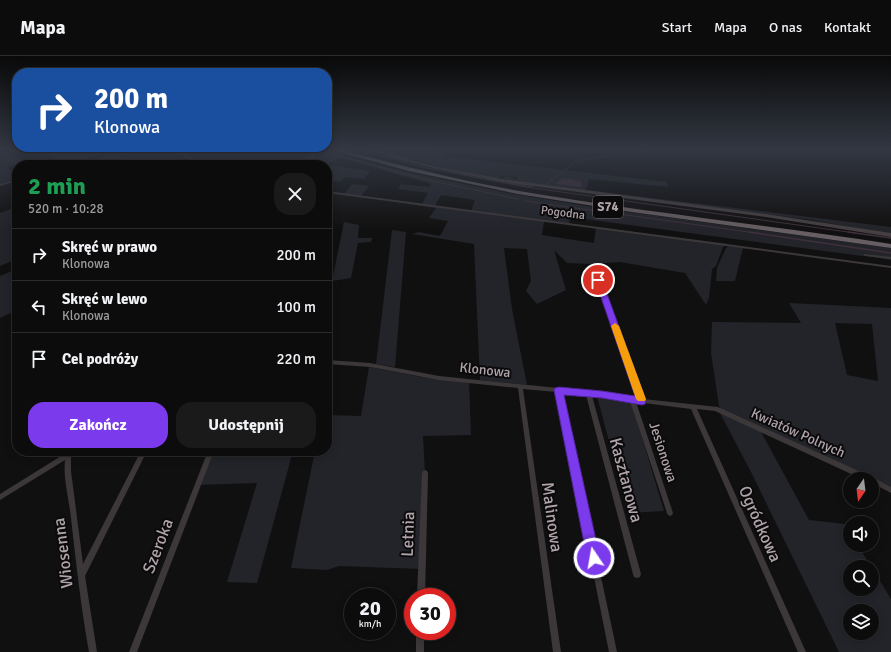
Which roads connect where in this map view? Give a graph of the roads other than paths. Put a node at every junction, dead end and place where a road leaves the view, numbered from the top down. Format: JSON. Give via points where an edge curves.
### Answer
{"nodes":[{"id":1,"x":439,"y":176,"type":"edge"},
{"id":2,"x":452,"y":176,"type":"edge"},
{"id":3,"x":477,"y":176,"type":"edge"},
{"id":4,"x":12,"y":181,"type":"edge"},
{"id":5,"x":0,"y":185,"type":"edge"},
{"id":6,"x":332,"y":193,"type":"edge"},
{"id":7,"x":891,"y":235,"type":"edge"},
{"id":8,"x":891,"y":242,"type":"edge"},
{"id":9,"x":891,"y":246,"type":"edge"},
{"id":10,"x":865,"y":255,"type":"dead end"},
{"id":11,"x":891,"y":258,"type":"edge"},
{"id":12,"x":891,"y":267,"type":"edge"},
{"id":13,"x":598,"y":280,"type":"dead end"},
{"id":14,"x":332,"y":362,"type":"edge"},
{"id":15,"x":520,"y":386,"type":"junction"},
{"id":16,"x":559,"y":390,"type":"junction"},
{"id":17,"x":588,"y":393,"type":"junction"},
{"id":18,"x":632,"y":400,"type":"junction"},
{"id":19,"x":642,"y":401,"type":"junction"},
{"id":20,"x":693,"y":407,"type":"junction"},
{"id":21,"x":716,"y":409,"type":"joint"},
{"id":22,"x":64,"y":456,"type":"edge"},
{"id":23,"x":69,"y":456,"type":"edge"},
{"id":24,"x":142,"y":456,"type":"edge"},
{"id":25,"x":209,"y":456,"type":"edge"},
{"id":26,"x":854,"y":472,"type":"edge"},
{"id":27,"x":425,"y":473,"type":"dead end"},
{"id":28,"x":879,"y":484,"type":"edge"},
{"id":29,"x":891,"y":490,"type":"edge"},
{"id":30,"x":0,"y":497,"type":"edge"},
{"id":31,"x":670,"y":513,"type":"dead end"},
{"id":32,"x":637,"y":574,"type":"dead end"},
{"id":33,"x":81,"y":577,"type":"junction"},
{"id":34,"x":421,"y":588,"type":"edge"},
{"id":35,"x":420,"y":640,"type":"edge"},
{"id":36,"x":93,"y":652,"type":"edge"},
{"id":37,"x":133,"y":652,"type":"edge"},
{"id":38,"x":420,"y":652,"type":"edge"},
{"id":39,"x":557,"y":652,"type":"edge"},
{"id":40,"x":613,"y":652,"type":"edge"},
{"id":41,"x":802,"y":652,"type":"edge"}],
"edges":[{"from":1,"to":9,"type":"highway","number":"S74","via":[[616,208]]},
{"from":2,"to":8,"type":"highway","number":"S74","via":[[609,204]]},
{"from":3,"to":7,"type":"street","via":[[520,184],[798,219]]},
{"from":4,"to":5,"type":"street"},
{"from":6,"to":12,"type":"street","name":"Pogodna"},
{"from":10,"to":11,"type":"street"},
{"from":13,"to":19,"type":"street"},
{"from":14,"to":15,"type":"street","name":"Klonowa","via":[[370,365],[426,376]]},
{"from":15,"to":16,"type":"street","name":"Klonowa"},
{"from":15,"to":39,"type":"street","name":"Malinowa"},
{"from":16,"to":17,"type":"street","name":"Klonowa"},
{"from":16,"to":40,"type":"street"},
{"from":17,"to":18,"type":"street","name":"Klonowa"},
{"from":17,"to":32,"type":"street","name":"Kasztanowa"},
{"from":18,"to":19,"type":"street","name":"Klonowa"},
{"from":18,"to":31,"type":"street","name":"Jesionowa"},
{"from":19,"to":20,"type":"street","name":"Klonowa"},
{"from":20,"to":21,"type":"street","name":"Klonowa"},
{"from":20,"to":41,"type":"street","name":"Ogródkowa"},
{"from":21,"to":26,"type":"street","name":"Kwiatów Polnych"},
{"from":22,"to":30,"type":"street"},
{"from":23,"to":33,"type":"street","name":"Wiosenna","via":[[69,477]]},
{"from":24,"to":33,"type":"street"},
{"from":25,"to":37,"type":"street","name":"Szeroka"},
{"from":27,"to":34,"type":"street","name":"Letnia"},
{"from":28,"to":29,"type":"street"},
{"from":33,"to":36,"type":"street","name":"Wiosenna"},
{"from":35,"to":38,"type":"street"}]}
